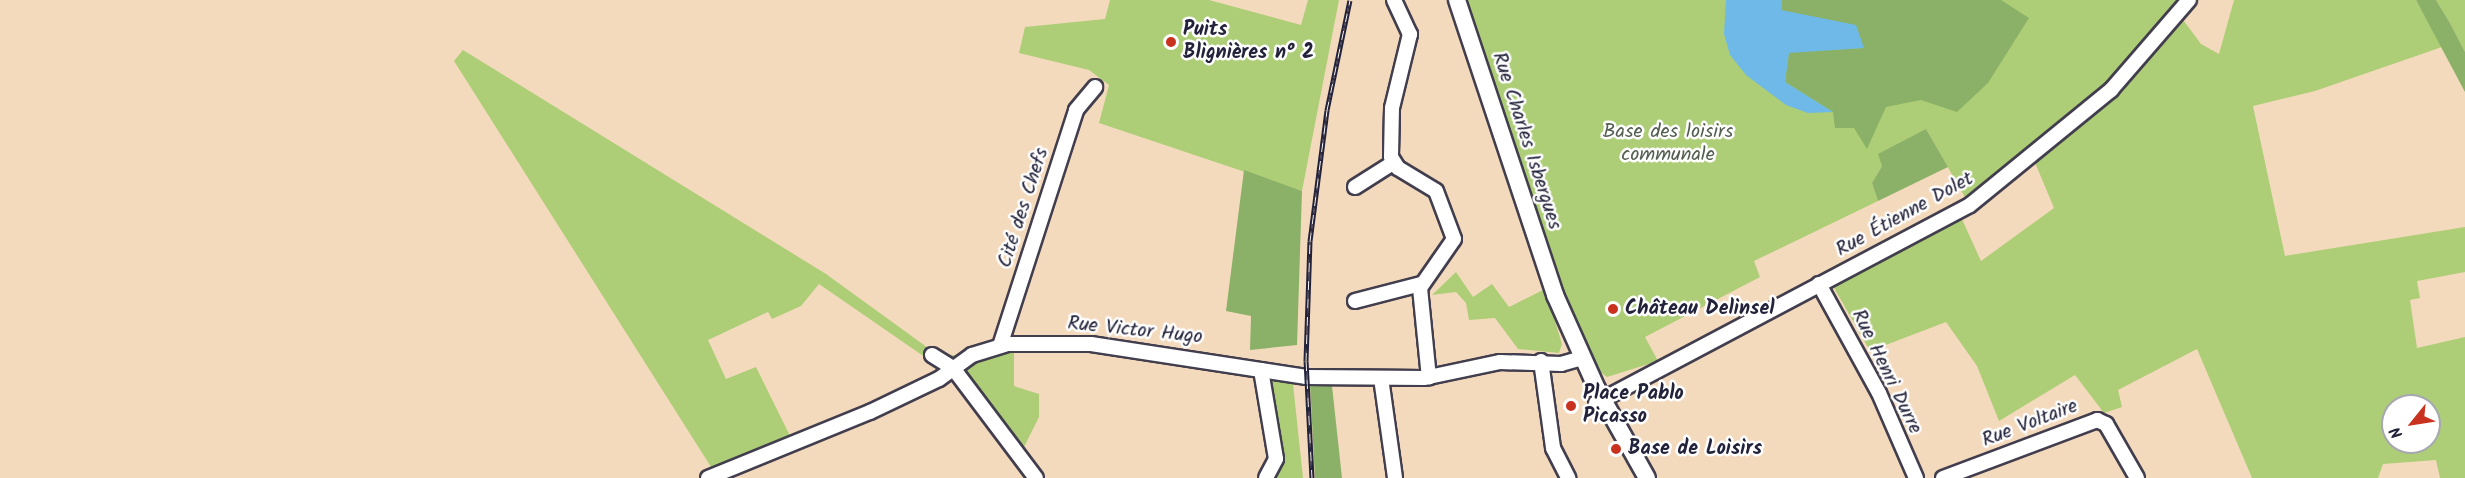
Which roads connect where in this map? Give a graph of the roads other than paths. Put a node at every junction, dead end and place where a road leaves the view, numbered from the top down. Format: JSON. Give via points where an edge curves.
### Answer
{"nodes":[{"id":1,"x":1394,"y":0,"type":"edge"},
{"id":2,"x":1457,"y":0,"type":"edge"},
{"id":3,"x":2189,"y":0,"type":"edge"},
{"id":4,"x":1095,"y":87,"type":"dead end"},
{"id":5,"x":1393,"y":163,"type":"junction"},
{"id":6,"x":1355,"y":187,"type":"dead end"},
{"id":7,"x":1421,"y":284,"type":"junction"},
{"id":8,"x":1819,"y":285,"type":"junction"},
{"id":9,"x":1355,"y":301,"type":"dead end"},
{"id":10,"x":1000,"y":346,"type":"junction"},
{"id":11,"x":932,"y":355,"type":"dead end"},
{"id":12,"x":1579,"y":360,"type":"junction"},
{"id":13,"x":1541,"y":361,"type":"junction"},
{"id":14,"x":953,"y":368,"type":"junction"},
{"id":15,"x":1261,"y":370,"type":"junction"},
{"id":16,"x":1381,"y":378,"type":"junction"},
{"id":17,"x":1429,"y":378,"type":"junction"},
{"id":18,"x":1599,"y":401,"type":"junction"},
{"id":19,"x":708,"y":478,"type":"edge"},
{"id":20,"x":1036,"y":478,"type":"edge"},
{"id":21,"x":1266,"y":478,"type":"edge"},
{"id":22,"x":1395,"y":478,"type":"edge"},
{"id":23,"x":1568,"y":478,"type":"edge"},
{"id":24,"x":1639,"y":478,"type":"edge"},
{"id":25,"x":1647,"y":478,"type":"edge"},
{"id":26,"x":1914,"y":478,"type":"edge"},
{"id":27,"x":1943,"y":478,"type":"edge"},
{"id":28,"x":2137,"y":478,"type":"edge"}],
"edges":[{"from":1,"to":5,"type":"street","via":[[1410,34],[1392,108]]},
{"from":2,"to":12,"type":"main road","name":"Rue Charles Isbergues"},
{"from":3,"to":8,"type":"street","name":"Rue Étienne Dolet","via":[[2111,90],[1991,189]]},
{"from":4,"to":10,"type":"street","name":"Cité des Chefs","via":[[1076,110]]},
{"from":5,"to":6,"type":"street"},
{"from":5,"to":7,"type":"street","via":[[1436,191],[1453,234],[1450,250]]},
{"from":7,"to":9,"type":"street"},
{"from":7,"to":17,"type":"street"},
{"from":8,"to":18,"type":"street","name":"Rue Étienne Dolet"},
{"from":8,"to":26,"type":"street","name":"Rue Henri Durre","via":[[1880,393]]},
{"from":10,"to":14,"type":"street","name":"Rue Victor Hugo"},
{"from":10,"to":15,"type":"street","name":"Rue Victor Hugo","via":[[1083,344]]},
{"from":11,"to":14,"type":"street"},
{"from":12,"to":13,"type":"street","name":"Rue Victor Hugo"},
{"from":12,"to":18,"type":"main road","name":"Rue Charles Isbergues"},
{"from":13,"to":17,"type":"street","name":"Rue Victor Hugo","via":[[1500,362]]},
{"from":13,"to":23,"type":"street","via":[[1553,448]]},
{"from":14,"to":19,"type":"street","name":"Rue Victor Hugo","via":[[870,412]]},
{"from":14,"to":20,"type":"street"},
{"from":15,"to":16,"type":"street","name":"Rue Victor Hugo","via":[[1301,377]]},
{"from":15,"to":21,"type":"street","via":[[1276,459]]},
{"from":16,"to":17,"type":"street","name":"Rue Victor Hugo"},
{"from":16,"to":22,"type":"street"},
{"from":18,"to":24,"type":"main road","name":"Rue Charles Isbergues"},
{"from":18,"to":25,"type":"main road","name":"Rue Charles Isbergues"},
{"from":27,"to":28,"type":"street","name":"Rue Voltaire","via":[[2097,420],[2109,427]]}]}
